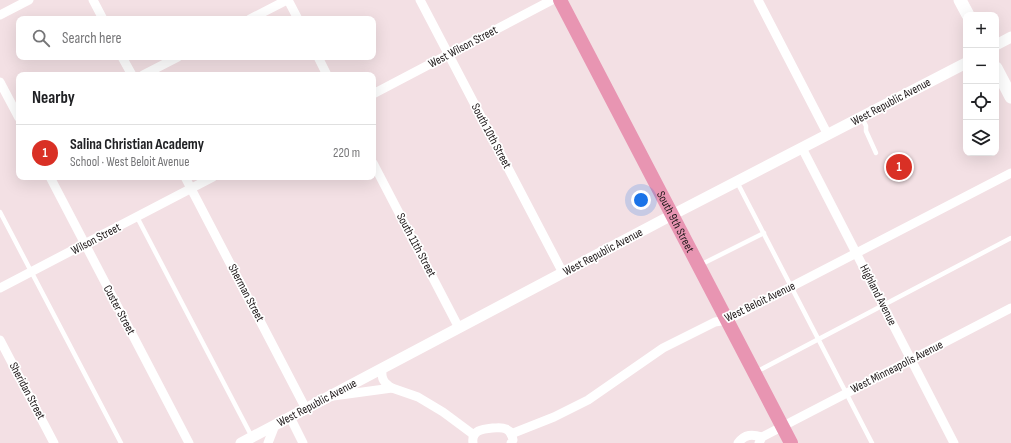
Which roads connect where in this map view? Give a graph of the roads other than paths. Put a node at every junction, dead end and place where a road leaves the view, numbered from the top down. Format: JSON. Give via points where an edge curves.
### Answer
{"nodes":[{"id":1,"x":93,"y":0,"type":"edge"},
{"id":2,"x":287,"y":0,"type":"edge"},
{"id":3,"x":420,"y":0,"type":"edge"},
{"id":4,"x":552,"y":0,"type":"edge"},
{"id":5,"x":560,"y":0,"type":"edge"},
{"id":6,"x":758,"y":0,"type":"edge"},
{"id":7,"x":960,"y":0,"type":"edge"},
{"id":8,"x":25,"y":1,"type":"edge"},
{"id":9,"x":966,"y":12,"type":"edge"},
{"id":10,"x":0,"y":15,"type":"edge"},
{"id":11,"x":101,"y":16,"type":"edge"},
{"id":12,"x":256,"y":16,"type":"edge"},
{"id":13,"x":296,"y":16,"type":"edge"},
{"id":14,"x":1011,"y":37,"type":"edge"},
{"id":15,"x":999,"y":43,"type":"edge"},
{"id":16,"x":448,"y":54,"type":"junction"},
{"id":17,"x":124,"y":60,"type":"edge"},
{"id":18,"x":172,"y":60,"type":"edge"},
{"id":19,"x":320,"y":60,"type":"edge"},
{"id":20,"x":963,"y":65,"type":"edge"},
{"id":21,"x":130,"y":72,"type":"edge"},
{"id":22,"x":149,"y":72,"type":"edge"},
{"id":23,"x":326,"y":72,"type":"edge"},
{"id":24,"x":999,"y":74,"type":"edge"},
{"id":25,"x":0,"y":82,"type":"edge"},
{"id":26,"x":376,"y":92,"type":"edge"},
{"id":27,"x":1011,"y":97,"type":"edge"},
{"id":28,"x":16,"y":112,"type":"edge"},
{"id":29,"x":862,"y":118,"type":"junction"},
{"id":30,"x":828,"y":135,"type":"junction"},
{"id":31,"x":802,"y":148,"type":"junction"},
{"id":32,"x":876,"y":153,"type":"dead end"},
{"id":33,"x":376,"y":169,"type":"edge"},
{"id":34,"x":1011,"y":173,"type":"edge"},
{"id":35,"x":52,"y":180,"type":"edge"},
{"id":36,"x":186,"y":180,"type":"edge"},
{"id":37,"x":208,"y":180,"type":"edge"},
{"id":38,"x":737,"y":182,"type":"junction"},
{"id":39,"x":191,"y":189,"type":"junction"},
{"id":40,"x":0,"y":212,"type":"edge"},
{"id":41,"x":672,"y":215,"type":"junction"},
{"id":42,"x":137,"y":217,"type":"junction"},
{"id":43,"x":764,"y":233,"type":"junction"},
{"id":44,"x":1011,"y":238,"type":"edge"},
{"id":45,"x":85,"y":244,"type":"junction"},
{"id":46,"x":857,"y":254,"type":"junction"},
{"id":47,"x":699,"y":266,"type":"junction"},
{"id":48,"x":31,"y":272,"type":"junction"},
{"id":49,"x":563,"y":273,"type":"junction"},
{"id":50,"x":792,"y":287,"type":"junction"},
{"id":51,"x":0,"y":288,"type":"edge"},
{"id":52,"x":883,"y":305,"type":"junction"},
{"id":53,"x":1011,"y":308,"type":"edge"},
{"id":54,"x":727,"y":320,"type":"junction"},
{"id":55,"x":459,"y":328,"type":"junction"},
{"id":56,"x":818,"y":339,"type":"junction"},
{"id":57,"x":0,"y":340,"type":"edge"},
{"id":58,"x":911,"y":360,"type":"junction"},
{"id":59,"x":382,"y":369,"type":"junction"},
{"id":60,"x":754,"y":372,"type":"junction"},
{"id":61,"x":392,"y":388,"type":"junction"},
{"id":62,"x":846,"y":393,"type":"junction"},
{"id":63,"x":329,"y":396,"type":"junction"},
{"id":64,"x":306,"y":409,"type":"junction"},
{"id":65,"x":290,"y":417,"type":"junction"},
{"id":66,"x":275,"y":425,"type":"junction"},
{"id":67,"x":782,"y":426,"type":"junction"},
{"id":68,"x":252,"y":437,"type":"junction"},
{"id":69,"x":511,"y":438,"type":"edge"},
{"id":70,"x":473,"y":439,"type":"edge"},
{"id":71,"x":761,"y":440,"type":"edge"},
{"id":72,"x":54,"y":443,"type":"edge"},
{"id":73,"x":121,"y":443,"type":"edge"},
{"id":74,"x":189,"y":443,"type":"edge"},
{"id":75,"x":241,"y":443,"type":"edge"},
{"id":76,"x":268,"y":443,"type":"edge"},
{"id":77,"x":303,"y":443,"type":"edge"},
{"id":78,"x":738,"y":443,"type":"edge"},
{"id":79,"x":791,"y":443,"type":"edge"},
{"id":80,"x":872,"y":443,"type":"edge"},
{"id":81,"x":954,"y":443,"type":"edge"}],
"edges":[{"from":1,"to":11,"type":"street"},
{"from":2,"to":12,"type":"street"},
{"from":2,"to":13,"type":"street"},
{"from":3,"to":16,"type":"street","name":"South 10th Street"},
{"from":4,"to":16,"type":"street","name":"West Wilson Street"},
{"from":5,"to":41,"type":"main road","name":"South 9th Street"},
{"from":6,"to":30,"type":"street"},
{"from":7,"to":9,"type":"main road"},
{"from":8,"to":10,"type":"street"},
{"from":14,"to":15,"type":"street"},
{"from":16,"to":26,"type":"street","name":"West Wilson Street"},
{"from":16,"to":49,"type":"street","name":"South 10th Street"},
{"from":17,"to":21,"type":"street"},
{"from":18,"to":22,"type":"street"},
{"from":19,"to":23,"type":"street"},
{"from":20,"to":29,"type":"street","name":"West Republic Avenue"},
{"from":24,"to":27,"type":"main road"},
{"from":25,"to":28,"type":"street"},
{"from":29,"to":30,"type":"street","name":"West Republic Avenue"},
{"from":29,"to":32,"type":"lane"},
{"from":30,"to":31,"type":"street","name":"West Republic Avenue"},
{"from":31,"to":38,"type":"street","name":"West Republic Avenue"},
{"from":31,"to":46,"type":"street","name":"Highland Avenue"},
{"from":33,"to":55,"type":"street","name":"South 11th Street"},
{"from":34,"to":46,"type":"street","name":"West Beloit Avenue"},
{"from":35,"to":45,"type":"street","name":"Custer Street"},
{"from":36,"to":39,"type":"street","name":"Sherman Street"},
{"from":37,"to":39,"type":"street"},
{"from":38,"to":41,"type":"street","name":"West Republic Avenue"},
{"from":38,"to":43,"type":"lane"},
{"from":39,"to":42,"type":"street","name":"Wilson Street"},
{"from":39,"to":64,"type":"street","name":"Sherman Street"},
{"from":40,"to":48,"type":"lane"},
{"from":41,"to":47,"type":"main road","name":"South 9th Street"},
{"from":41,"to":49,"type":"street","name":"West Republic Avenue"},
{"from":42,"to":45,"type":"street","name":"Wilson Street"},
{"from":42,"to":68,"type":"lane"},
{"from":43,"to":47,"type":"lane"},
{"from":43,"to":50,"type":"lane"},
{"from":44,"to":52,"type":"lane"},
{"from":45,"to":48,"type":"street","name":"Wilson Street"},
{"from":45,"to":74,"type":"street","name":"Custer Street"},
{"from":46,"to":50,"type":"street","name":"West Beloit Avenue"},
{"from":46,"to":52,"type":"street","name":"Highland Avenue"},
{"from":47,"to":54,"type":"main road","name":"South 9th Street"},
{"from":48,"to":51,"type":"street","name":"Wilson Street"},
{"from":48,"to":73,"type":"lane"},
{"from":49,"to":55,"type":"street","name":"West Republic Avenue"},
{"from":50,"to":54,"type":"street","name":"West Beloit Avenue"},
{"from":50,"to":56,"type":"lane"},
{"from":52,"to":56,"type":"lane"},
{"from":52,"to":58,"type":"street","name":"Highland Avenue"},
{"from":53,"to":58,"type":"street","name":"West Minneapolis Avenue"},
{"from":54,"to":60,"type":"main road","name":"South 9th Street"},
{"from":54,"to":69,"type":"street","name":"West Beloit Avenue","via":[[715,322],[663,348],[588,400]]},
{"from":55,"to":59,"type":"street","name":"West Republic Avenue"},
{"from":56,"to":60,"type":"lane"},
{"from":56,"to":62,"type":"lane"},
{"from":57,"to":72,"type":"street","name":"Sheridan Street"},
{"from":58,"to":62,"type":"street","name":"West Minneapolis Avenue"},
{"from":58,"to":81,"type":"street","name":"Highland Avenue"},
{"from":59,"to":61,"type":"street","via":[[382,379]]},
{"from":59,"to":63,"type":"street","name":"West Republic Avenue"},
{"from":60,"to":67,"type":"main road","name":"South 9th Street"},
{"from":61,"to":63,"type":"street"},
{"from":61,"to":70,"type":"street","via":[[425,401],[443,412]]},
{"from":62,"to":67,"type":"street","name":"West Minneapolis Avenue"},
{"from":62,"to":80,"type":"lane"},
{"from":63,"to":64,"type":"street","name":"West Republic Avenue"},
{"from":64,"to":65,"type":"street","name":"West Republic Avenue"},
{"from":65,"to":66,"type":"street","name":"West Republic Avenue"},
{"from":65,"to":77,"type":"street"},
{"from":66,"to":68,"type":"street","name":"West Republic Avenue"},
{"from":66,"to":76,"type":"street"},
{"from":67,"to":71,"type":"street","name":"West Minneapolis Avenue"},
{"from":67,"to":79,"type":"main road","name":"South 9th Street"},
{"from":68,"to":75,"type":"street","name":"West Republic Avenue"},
{"from":69,"to":70,"type":"street","via":[[507,429],[501,428],[481,429],[476,432]]},
{"from":71,"to":78,"type":"street","via":[[749,435]]}]}
